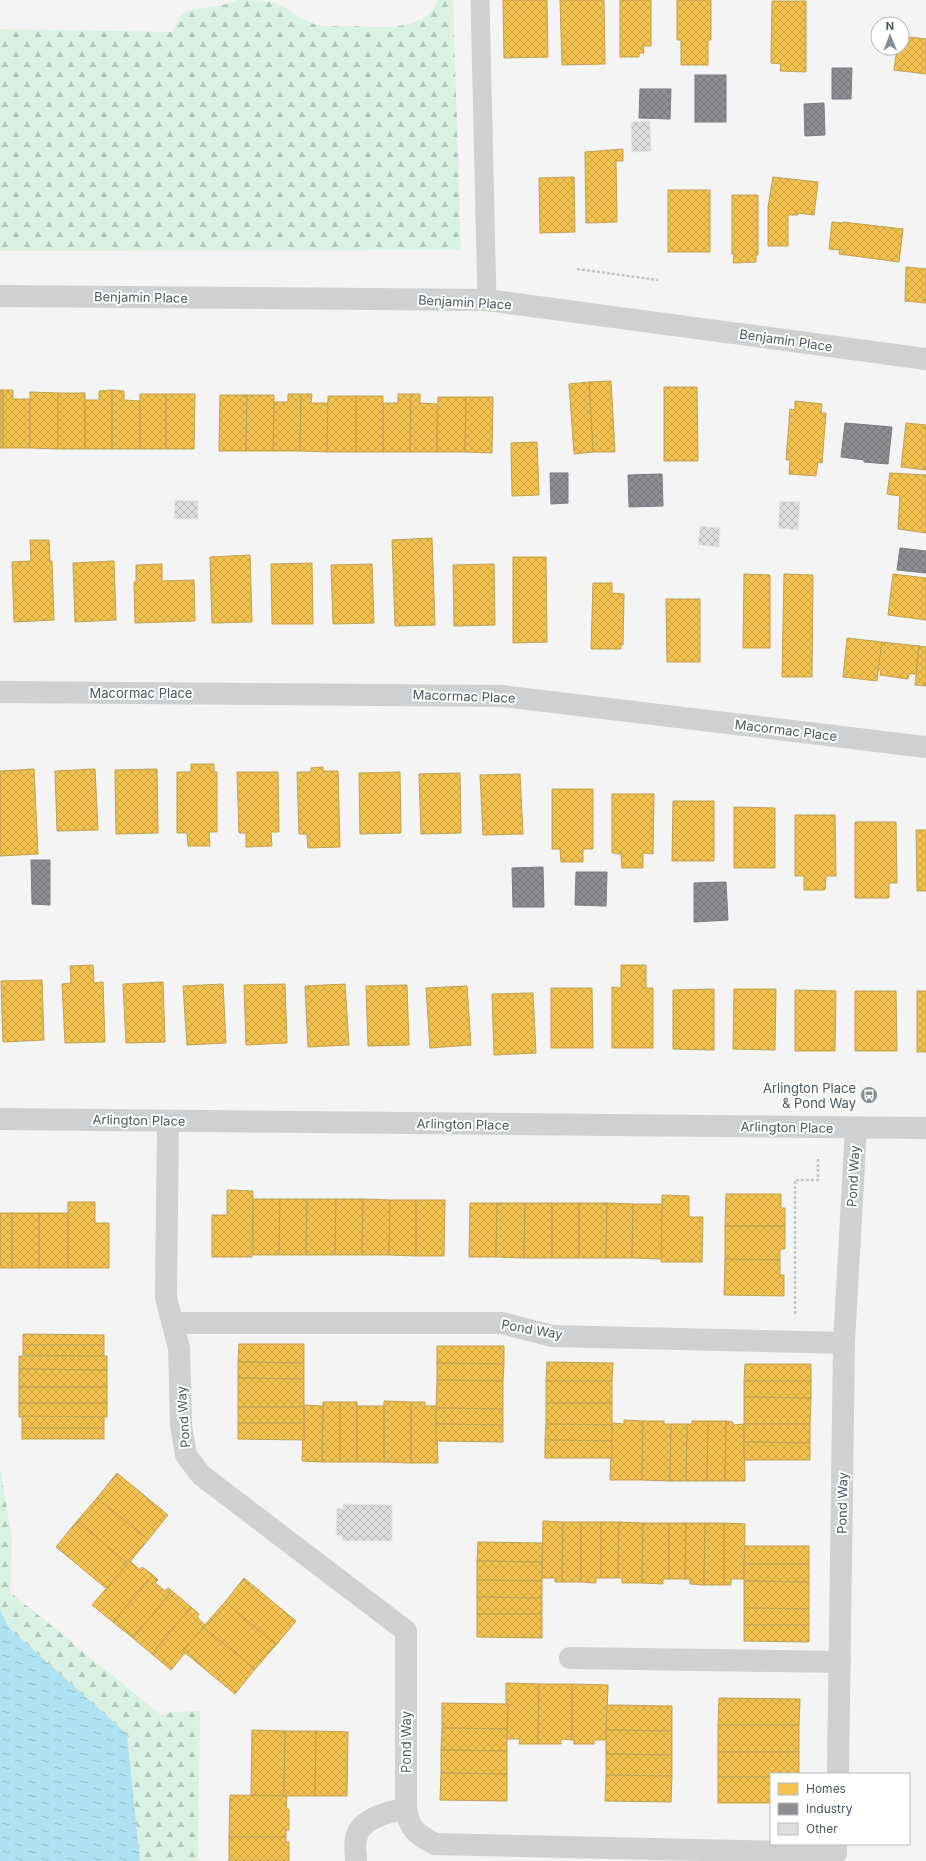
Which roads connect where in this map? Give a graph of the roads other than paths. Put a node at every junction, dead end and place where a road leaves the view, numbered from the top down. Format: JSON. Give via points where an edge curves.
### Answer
{"nodes":[{"id":1,"x":480,"y":0,"type":"edge"},
{"id":2,"x":0,"y":296,"type":"edge"},
{"id":3,"x":487,"y":300,"type":"junction"},
{"id":4,"x":926,"y":359,"type":"edge"},
{"id":5,"x":0,"y":692,"type":"edge"},
{"id":6,"x":926,"y":747,"type":"edge"},
{"id":7,"x":0,"y":1119,"type":"edge"},
{"id":8,"x":168,"y":1121,"type":"junction"},
{"id":9,"x":856,"y":1128,"type":"junction"},
{"id":10,"x":926,"y":1128,"type":"edge"},
{"id":11,"x":173,"y":1323,"type":"junction"},
{"id":12,"x":844,"y":1343,"type":"junction"},
{"id":13,"x":570,"y":1658,"type":"dead end"},
{"id":14,"x":840,"y":1662,"type":"junction"},
{"id":15,"x":838,"y":1773,"type":"edge"},
{"id":16,"x":406,"y":1808,"type":"junction"},
{"id":17,"x":836,"y":1853,"type":"edge"},
{"id":18,"x":356,"y":1861,"type":"edge"}],
"edges":[{"from":1,"to":3,"type":"lane"},
{"from":2,"to":3,"type":"street","name":"Benjamin Place"},
{"from":3,"to":4,"type":"street","name":"Benjamin Place"},
{"from":5,"to":6,"type":"street","name":"Macormac Place","via":[[502,696]]},
{"from":7,"to":8,"type":"street","name":"Arlington Place"},
{"from":8,"to":9,"type":"street","name":"Arlington Place"},
{"from":8,"to":11,"type":"street","name":"Pond Way","via":[[166,1298]]},
{"from":9,"to":10,"type":"street","name":"Arlington Place"},
{"from":9,"to":12,"type":"street","name":"Pond Way"},
{"from":11,"to":12,"type":"street","name":"Pond Way","via":[[502,1323],[552,1336]]},
{"from":11,"to":16,"type":"street","name":"Pond Way","via":[[179,1348],[181,1425],[186,1455],[197,1470],[406,1631]]},
{"from":12,"to":14,"type":"street","name":"Pond Way"},
{"from":13,"to":14,"type":"street"},
{"from":14,"to":15,"type":"street","name":"Pond Way"},
{"from":16,"to":17,"type":"street","name":"Pond Way","via":[[408,1821],[418,1835],[435,1844]]},
{"from":16,"to":18,"type":"street","via":[[374,1817],[362,1827],[356,1838]]}]}
